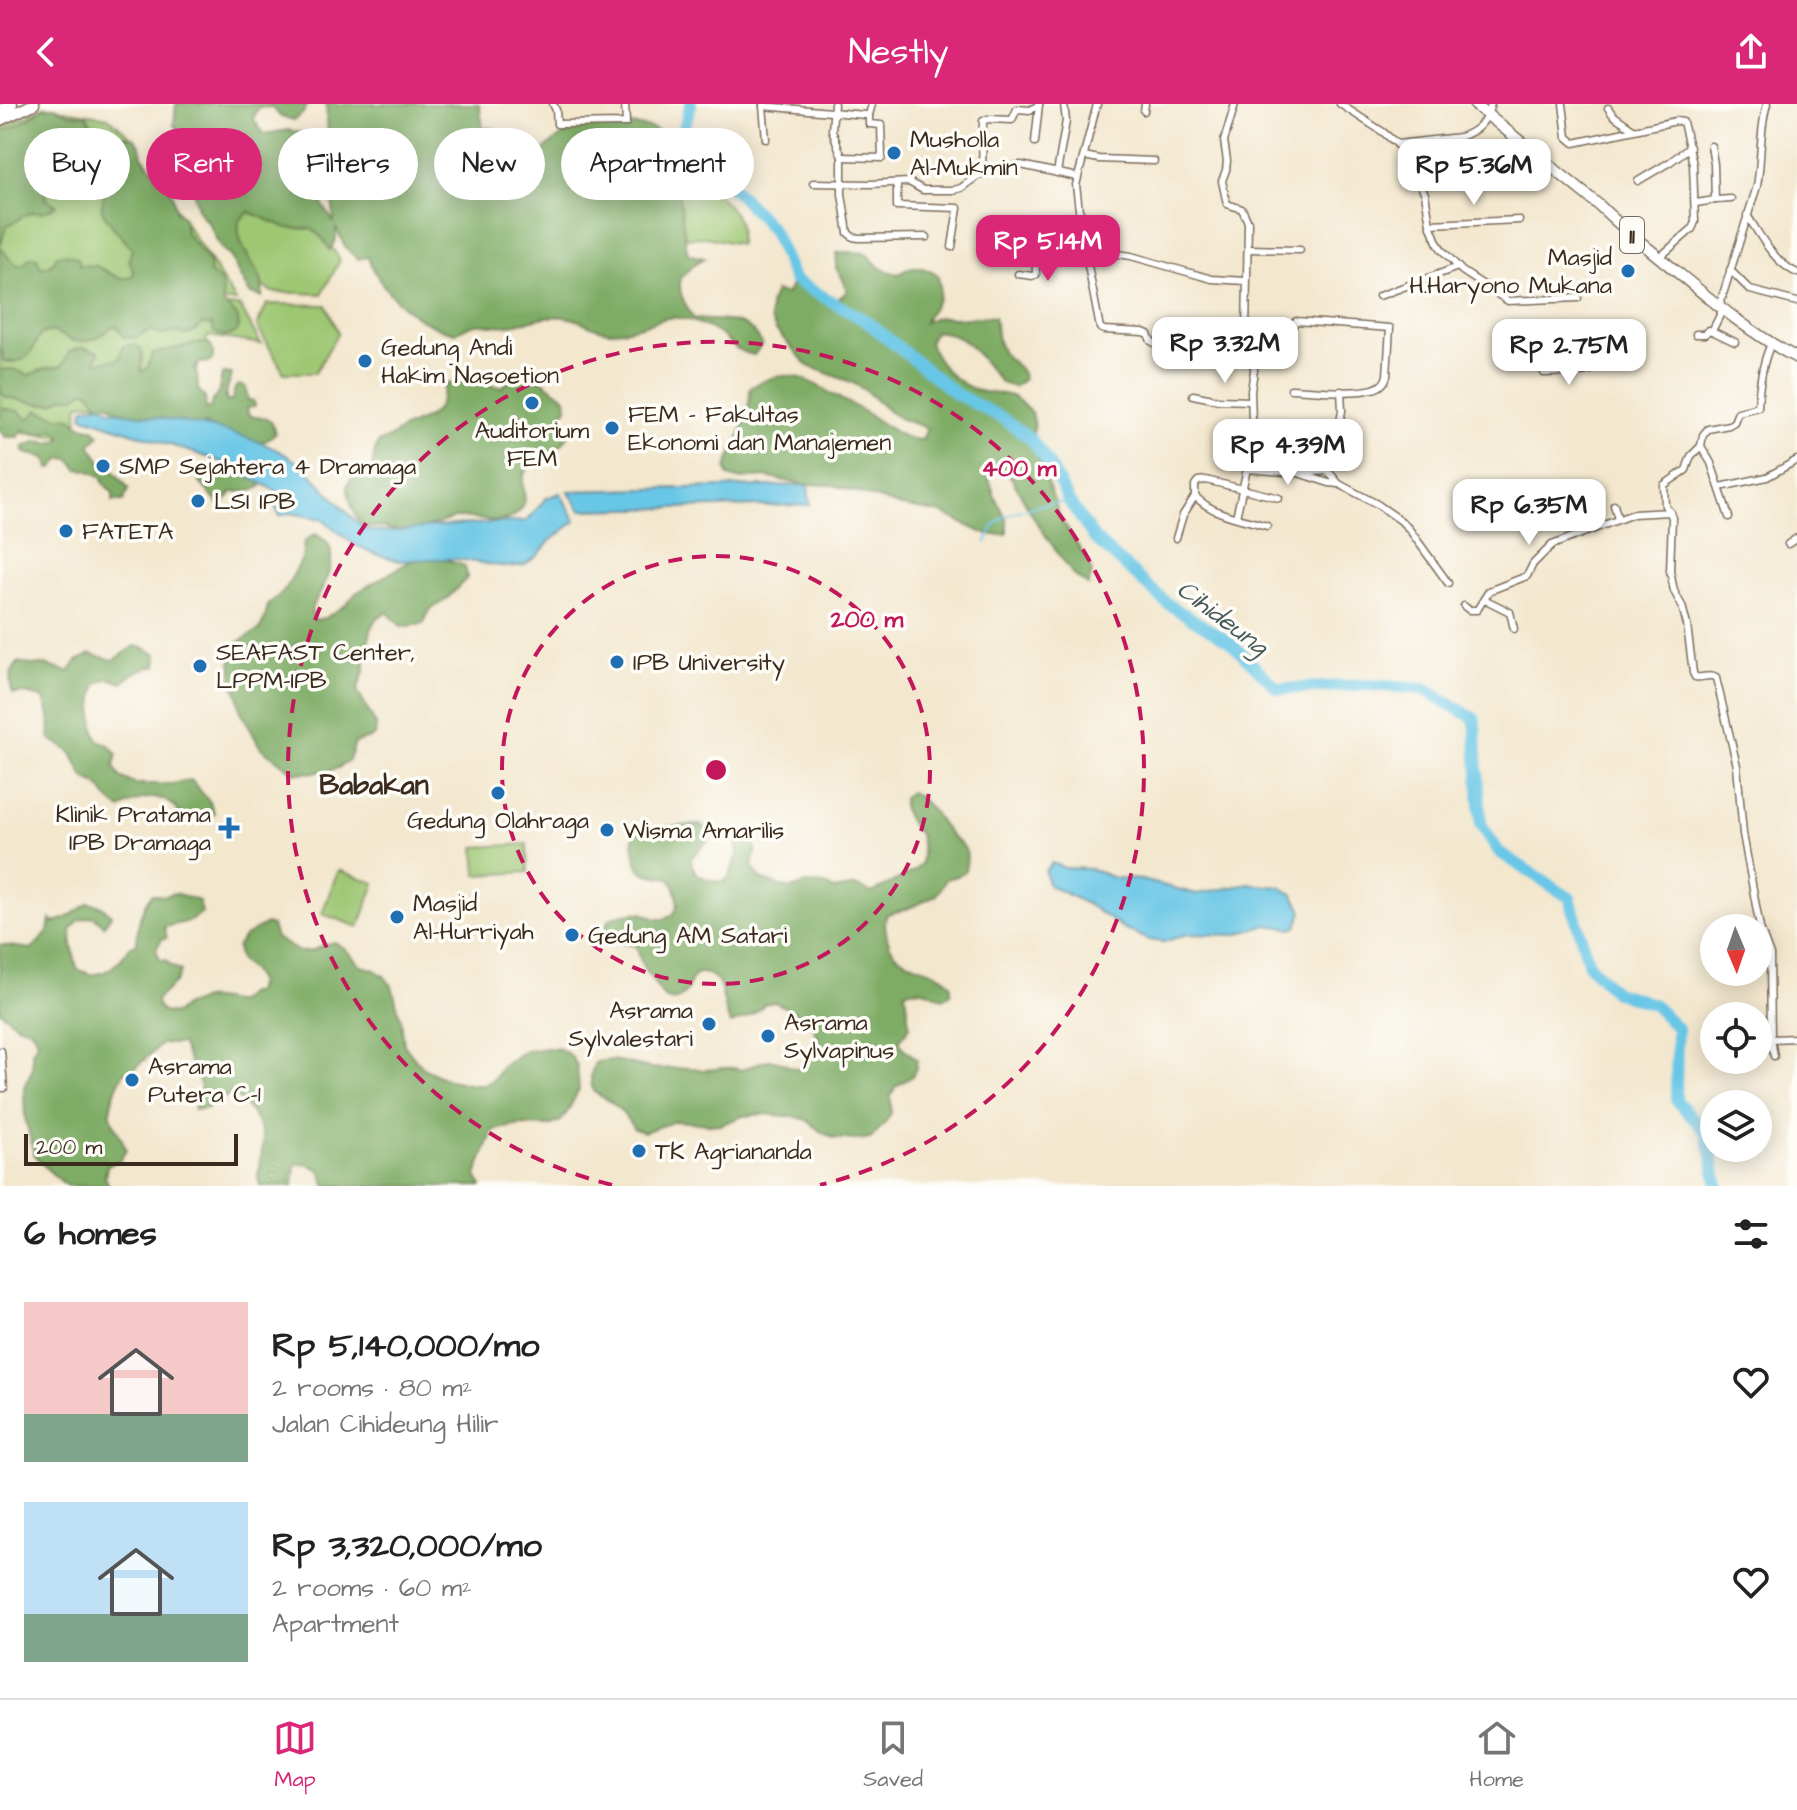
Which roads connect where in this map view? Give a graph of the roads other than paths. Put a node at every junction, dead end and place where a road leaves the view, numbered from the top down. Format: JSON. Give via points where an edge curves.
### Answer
{"nodes":[{"id":1,"x":12,"y":104,"type":"edge"},
{"id":2,"x":34,"y":104,"type":"edge"},
{"id":3,"x":553,"y":104,"type":"edge"},
{"id":4,"x":625,"y":104,"type":"edge"},
{"id":5,"x":872,"y":104,"type":"edge"},
{"id":6,"x":1039,"y":104,"type":"edge"},
{"id":7,"x":1064,"y":104,"type":"edge"},
{"id":8,"x":1097,"y":104,"type":"edge"},
{"id":9,"x":1235,"y":104,"type":"edge"},
{"id":10,"x":1340,"y":104,"type":"edge"},
{"id":11,"x":1474,"y":104,"type":"edge"},
{"id":12,"x":1563,"y":104,"type":"edge"},
{"id":13,"x":1767,"y":104,"type":"edge"},
{"id":14,"x":763,"y":105,"type":"edge"},
{"id":15,"x":834,"y":108,"type":"edge"},
{"id":16,"x":1608,"y":108,"type":"dead end"},
{"id":17,"x":1490,"y":109,"type":"edge"},
{"id":18,"x":0,"y":110,"type":"edge"},
{"id":19,"x":869,"y":115,"type":"junction"},
{"id":20,"x":0,"y":120,"type":"edge"},
{"id":21,"x":1633,"y":129,"type":"junction"},
{"id":22,"x":766,"y":139,"type":"dead end"},
{"id":23,"x":1035,"y":142,"type":"dead end"},
{"id":24,"x":1397,"y":144,"type":"junction"},
{"id":25,"x":1711,"y":146,"type":"dead end"},
{"id":26,"x":1690,"y":147,"type":"junction"},
{"id":27,"x":1084,"y":156,"type":"junction"},
{"id":28,"x":842,"y":157,"type":"junction"},
{"id":29,"x":1154,"y":161,"type":"dead end"},
{"id":30,"x":1057,"y":173,"type":"junction"},
{"id":31,"x":982,"y":174,"type":"junction"},
{"id":32,"x":1077,"y":177,"type":"junction"},
{"id":33,"x":1638,"y":181,"type":"dead end"},
{"id":34,"x":813,"y":183,"type":"dead end"},
{"id":35,"x":897,"y":183,"type":"junction"},
{"id":36,"x":841,"y":184,"type":"junction"},
{"id":37,"x":1731,"y":199,"type":"dead end"},
{"id":38,"x":1715,"y":200,"type":"junction"},
{"id":39,"x":1696,"y":203,"type":"junction"},
{"id":40,"x":1747,"y":215,"type":"junction"},
{"id":41,"x":1519,"y":220,"type":"dead end"},
{"id":42,"x":1430,"y":224,"type":"junction"},
{"id":43,"x":927,"y":237,"type":"dead end"},
{"id":44,"x":952,"y":247,"type":"dead end"},
{"id":45,"x":1248,"y":249,"type":"junction"},
{"id":46,"x":1085,"y":250,"type":"junction"},
{"id":47,"x":1300,"y":250,"type":"dead end"},
{"id":48,"x":1660,"y":257,"type":"junction"},
{"id":49,"x":1458,"y":267,"type":"junction"},
{"id":50,"x":1730,"y":270,"type":"junction"},
{"id":51,"x":1797,"y":273,"type":"edge"},
{"id":52,"x":1018,"y":274,"type":"dead end"},
{"id":53,"x":1246,"y":281,"type":"junction"},
{"id":54,"x":1379,"y":296,"type":"dead end"},
{"id":55,"x":1578,"y":298,"type":"dead end"},
{"id":56,"x":1797,"y":302,"type":"edge"},
{"id":57,"x":1721,"y":308,"type":"junction"},
{"id":58,"x":1548,"y":326,"type":"dead end"},
{"id":59,"x":1530,"y":329,"type":"dead end"},
{"id":60,"x":1712,"y":331,"type":"junction"},
{"id":61,"x":1246,"y":332,"type":"junction"},
{"id":62,"x":1696,"y":334,"type":"dead end"},
{"id":63,"x":1735,"y":342,"type":"dead end"},
{"id":64,"x":1771,"y":344,"type":"junction"},
{"id":65,"x":1253,"y":355,"type":"junction"},
{"id":66,"x":1797,"y":358,"type":"edge"},
{"id":67,"x":1590,"y":370,"type":"dead end"},
{"id":68,"x":1544,"y":373,"type":"dead end"},
{"id":69,"x":1291,"y":389,"type":"dead end"},
{"id":70,"x":1341,"y":391,"type":"junction"},
{"id":71,"x":1193,"y":395,"type":"dead end"},
{"id":72,"x":1251,"y":401,"type":"junction"},
{"id":73,"x":1701,"y":446,"type":"junction"},
{"id":74,"x":1797,"y":460,"type":"edge"},
{"id":75,"x":1247,"y":469,"type":"junction"},
{"id":76,"x":1322,"y":470,"type":"junction"},
{"id":77,"x":1297,"y":473,"type":"junction"},
{"id":78,"x":1339,"y":484,"type":"junction"},
{"id":79,"x":1720,"y":487,"type":"junction"},
{"id":80,"x":1242,"y":489,"type":"junction"},
{"id":81,"x":1195,"y":496,"type":"junction"},
{"id":82,"x":1279,"y":498,"type":"dead end"},
{"id":83,"x":1614,"y":505,"type":"dead end"},
{"id":84,"x":1670,"y":512,"type":"junction"},
{"id":85,"x":1236,"y":517,"type":"junction"},
{"id":86,"x":1729,"y":517,"type":"dead end"},
{"id":87,"x":1618,"y":519,"type":"junction"},
{"id":88,"x":1267,"y":526,"type":"dead end"},
{"id":89,"x":1176,"y":538,"type":"dead end"},
{"id":90,"x":1797,"y":538,"type":"edge"},
{"id":91,"x":1788,"y":544,"type":"dead end"},
{"id":92,"x":1448,"y":583,"type":"dead end"},
{"id":93,"x":1484,"y":599,"type":"junction"},
{"id":94,"x":1464,"y":606,"type":"dead end"},
{"id":95,"x":1514,"y":629,"type":"dead end"},
{"id":96,"x":1771,"y":1002,"type":"edge"},
{"id":97,"x":1797,"y":1038,"type":"edge"},
{"id":98,"x":1772,"y":1039,"type":"edge"},
{"id":99,"x":1772,"y":1045,"type":"edge"},
{"id":100,"x":1,"y":1051,"type":"edge"},
{"id":101,"x":1774,"y":1056,"type":"dead end"},
{"id":102,"x":0,"y":1088,"type":"edge"}],
"edges":[{"from":1,"to":18,"type":"highway"},
{"from":2,"to":20,"type":"highway"},
{"from":3,"to":4,"type":"street","via":[[557,124],[626,123]]},
{"from":5,"to":19,"type":"street"},
{"from":6,"to":23,"type":"street"},
{"from":6,"to":31,"type":"street","via":[[1015,110],[1012,120],[983,121]]},
{"from":7,"to":30,"type":"street"},
{"from":8,"to":27,"type":"street"},
{"from":9,"to":45,"type":"street","via":[[1224,141],[1222,181],[1227,204],[1242,209],[1248,222]]},
{"from":10,"to":24,"type":"street"},
{"from":11,"to":17,"type":"highway","number":"11"},
{"from":12,"to":21,"type":"street","via":[[1567,137],[1574,143]]},
{"from":13,"to":40,"type":"street","via":[[1760,170]]},
{"from":14,"to":15,"type":"street"},
{"from":14,"to":22,"type":"street"},
{"from":15,"to":19,"type":"street"},
{"from":15,"to":28,"type":"street","via":[[832,130]]},
{"from":16,"to":21,"type":"street"},
{"from":17,"to":24,"type":"street","via":[[1481,126],[1460,137]]},
{"from":17,"to":48,"type":"highway","number":"11"},
{"from":19,"to":28,"type":"street","via":[[869,124],[881,125],[882,158]]},
{"from":21,"to":26,"type":"street","via":[[1680,121]]},
{"from":24,"to":42,"type":"street","via":[[1425,194]]},
{"from":25,"to":38,"type":"street"},
{"from":26,"to":33,"type":"street"},
{"from":26,"to":39,"type":"street"},
{"from":27,"to":29,"type":"street"},
{"from":27,"to":32,"type":"street"},
{"from":28,"to":36,"type":"street"},
{"from":30,"to":31,"type":"street","via":[[1021,165]]},
{"from":30,"to":32,"type":"street"},
{"from":31,"to":35,"type":"street","via":[[958,190]]},
{"from":32,"to":46,"type":"street"},
{"from":34,"to":36,"type":"street"},
{"from":35,"to":36,"type":"street"},
{"from":35,"to":44,"type":"street","via":[[897,206],[958,208]]},
{"from":36,"to":43,"type":"street","via":[[853,237]]},
{"from":37,"to":38,"type":"street"},
{"from":38,"to":39,"type":"street"},
{"from":39,"to":48,"type":"street","via":[[1694,227]]},
{"from":40,"to":50,"type":"street"},
{"from":40,"to":51,"type":"street","via":[[1779,261]]},
{"from":41,"to":42,"type":"street"},
{"from":42,"to":49,"type":"street","via":[[1442,250]]},
{"from":45,"to":47,"type":"street"},
{"from":45,"to":53,"type":"street"},
{"from":46,"to":52,"type":"street","via":[[1037,242],[1036,275]]},
{"from":46,"to":53,"type":"street","via":[[1131,256],[1212,279]]},
{"from":46,"to":65,"type":"street","via":[[1100,328],[1143,332],[1162,347]]},
{"from":48,"to":57,"type":"highway","number":"11"},
{"from":49,"to":54,"type":"street"},
{"from":49,"to":55,"type":"street","via":[[1508,301]]},
{"from":50,"to":56,"type":"street","via":[[1750,290]]},
{"from":50,"to":57,"type":"street"},
{"from":53,"to":61,"type":"street"},
{"from":57,"to":60,"type":"street"},
{"from":57,"to":64,"type":"highway","number":"11"},
{"from":58,"to":59,"type":"street"},
{"from":60,"to":62,"type":"street"},
{"from":60,"to":63,"type":"street"},
{"from":61,"to":65,"type":"street"},
{"from":61,"to":70,"type":"street","via":[[1290,330],[1296,321],[1390,328],[1385,381],[1370,390]]},
{"from":64,"to":66,"type":"highway","number":"11"},
{"from":64,"to":73,"type":"street","via":[[1758,407],[1738,412],[1729,425],[1711,428]]},
{"from":65,"to":72,"type":"street"},
{"from":67,"to":68,"type":"street"},
{"from":69,"to":70,"type":"street"},
{"from":70,"to":76,"type":"street","via":[[1340,422]]},
{"from":71,"to":72,"type":"street"},
{"from":72,"to":75,"type":"street"},
{"from":73,"to":79,"type":"street"},
{"from":73,"to":84,"type":"street","via":[[1686,470],[1664,485]]},
{"from":74,"to":79,"type":"street","via":[[1767,477]]},
{"from":75,"to":77,"type":"street"},
{"from":75,"to":80,"type":"street"},
{"from":76,"to":77,"type":"street"},
{"from":76,"to":78,"type":"street"},
{"from":77,"to":78,"type":"street"},
{"from":78,"to":92,"type":"street","via":[[1400,520]]},
{"from":79,"to":86,"type":"street"},
{"from":80,"to":81,"type":"street","via":[[1202,480],[1195,485]]},
{"from":80,"to":82,"type":"street"},
{"from":80,"to":85,"type":"street"},
{"from":81,"to":85,"type":"street"},
{"from":81,"to":89,"type":"street"},
{"from":83,"to":87,"type":"street"},
{"from":84,"to":87,"type":"street"},
{"from":84,"to":96,"type":"street","via":[[1670,571],[1687,625],[1693,673],[1716,678],[1737,766],[1743,834],[1770,955]]},
{"from":85,"to":88,"type":"street"},
{"from":87,"to":93,"type":"street","via":[[1552,545],[1527,576],[1489,591]]},
{"from":90,"to":91,"type":"street"},
{"from":93,"to":94,"type":"street","via":[[1475,611]]},
{"from":93,"to":95,"type":"street","via":[[1510,612]]},
{"from":97,"to":98,"type":"street"},
{"from":99,"to":101,"type":"street"},
{"from":100,"to":102,"type":"street"}]}
